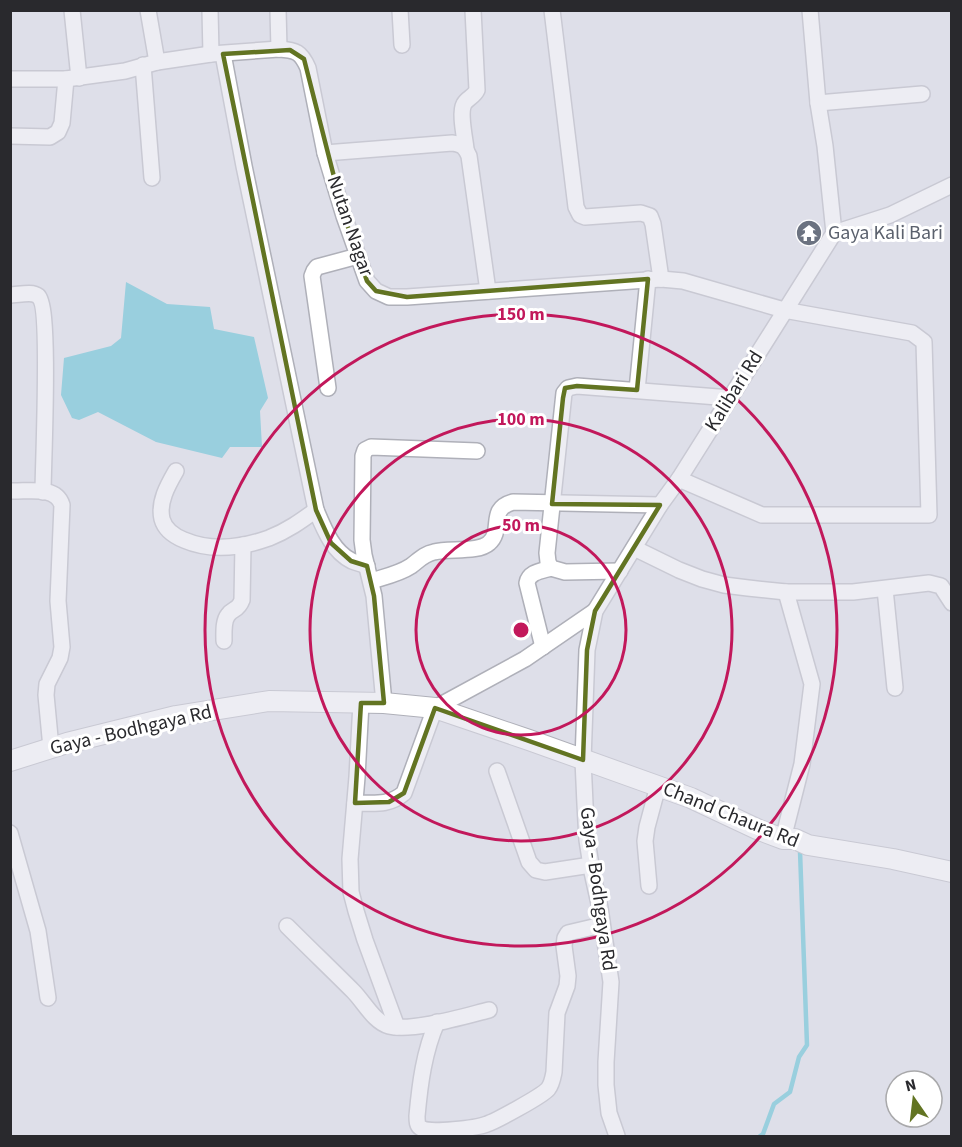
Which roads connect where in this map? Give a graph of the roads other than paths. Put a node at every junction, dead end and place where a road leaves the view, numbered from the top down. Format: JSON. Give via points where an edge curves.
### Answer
{"nodes":[{"id":1,"x":72,"y":10,"type":"edge"},
{"id":2,"x":148,"y":10,"type":"edge"},
{"id":3,"x":210,"y":10,"type":"edge"},
{"id":4,"x":278,"y":10,"type":"edge"},
{"id":5,"x":399,"y":10,"type":"edge"},
{"id":6,"x":473,"y":10,"type":"edge"},
{"id":7,"x":552,"y":10,"type":"edge"},
{"id":8,"x":810,"y":10,"type":"edge"},
{"id":9,"x":402,"y":45,"type":"dead end"},
{"id":10,"x":279,"y":50,"type":"junction"},
{"id":11,"x":217,"y":54,"type":"junction"},
{"id":12,"x":150,"y":63,"type":"junction"},
{"id":13,"x":10,"y":79,"type":"edge"},
{"id":14,"x":73,"y":79,"type":"junction"},
{"id":15,"x":922,"y":94,"type":"dead end"},
{"id":16,"x":818,"y":103,"type":"junction"},
{"id":17,"x":10,"y":136,"type":"edge"},
{"id":18,"x":466,"y":149,"type":"junction"},
{"id":19,"x":325,"y":153,"type":"junction"},
{"id":20,"x":152,"y":178,"type":"dead end"},
{"id":21,"x":951,"y":185,"type":"edge"},
{"id":22,"x":834,"y":233,"type":"junction"},
{"id":23,"x":358,"y":256,"type":"junction"},
{"id":24,"x":655,"y":279,"type":"junction"},
{"id":25,"x":488,"y":291,"type":"junction"},
{"id":26,"x":10,"y":295,"type":"edge"},
{"id":27,"x":784,"y":310,"type":"junction"},
{"id":28,"x":328,"y":388,"type":"dead end"},
{"id":29,"x":638,"y":390,"type":"junction"},
{"id":30,"x":731,"y":398,"type":"junction"},
{"id":31,"x":477,"y":451,"type":"dead end"},
{"id":32,"x":176,"y":471,"type":"dead end"},
{"id":33,"x":679,"y":479,"type":"junction"},
{"id":34,"x":10,"y":491,"type":"edge"},
{"id":35,"x":43,"y":492,"type":"junction"},
{"id":36,"x":552,"y":504,"type":"junction"},
{"id":37,"x":660,"y":505,"type":"junction"},
{"id":38,"x":316,"y":510,"type":"junction"},
{"id":39,"x":243,"y":545,"type":"junction"},
{"id":40,"x":634,"y":548,"type":"junction"},
{"id":41,"x":551,"y":568,"type":"junction"},
{"id":42,"x":620,"y":571,"type":"junction"},
{"id":43,"x":369,"y":573,"type":"junction"},
{"id":44,"x":885,"y":589,"type":"junction"},
{"id":45,"x":786,"y":592,"type":"junction"},
{"id":46,"x":951,"y":603,"type":"edge"},
{"id":47,"x":595,"y":612,"type":"junction"},
{"id":48,"x":224,"y":641,"type":"dead end"},
{"id":49,"x":543,"y":647,"type":"junction"},
{"id":50,"x":896,"y":688,"type":"dead end"},
{"id":51,"x":361,"y":703,"type":"junction"},
{"id":52,"x":384,"y":703,"type":"junction"},
{"id":53,"x":435,"y":708,"type":"junction"},
{"id":54,"x":51,"y":748,"type":"junction"},
{"id":55,"x":583,"y":760,"type":"junction"},
{"id":56,"x":10,"y":761,"type":"edge"},
{"id":57,"x":497,"y":771,"type":"dead end"},
{"id":58,"x":658,"y":786,"type":"junction"},
{"id":59,"x":355,"y":803,"type":"junction"},
{"id":60,"x":10,"y":833,"type":"edge"},
{"id":61,"x":783,"y":839,"type":"junction"},
{"id":62,"x":591,"y":865,"type":"junction"},
{"id":63,"x":951,"y":872,"type":"edge"},
{"id":64,"x":649,"y":886,"type":"dead end"},
{"id":65,"x":602,"y":925,"type":"junction"},
{"id":66,"x":287,"y":927,"type":"dead end"},
{"id":67,"x":48,"y":998,"type":"dead end"},
{"id":68,"x":489,"y":1010,"type":"dead end"},
{"id":69,"x":437,"y":1022,"type":"junction"},
{"id":70,"x":397,"y":1027,"type":"junction"},
{"id":71,"x":488,"y":1130,"type":"edge"},
{"id":72,"x":617,"y":1137,"type":"edge"}],
"edges":[{"from":1,"to":14,"type":"street"},
{"from":2,"to":12,"type":"street"},
{"from":3,"to":11,"type":"street"},
{"from":4,"to":10,"type":"street"},
{"from":5,"to":9,"type":"street"},
{"from":6,"to":18,"type":"street","via":[[477,90],[463,106]]},
{"from":7,"to":24,"type":"street","via":[[579,215],[650,216]]},
{"from":8,"to":16,"type":"street"},
{"from":10,"to":11,"type":"street","name":"Nutan Nagar"},
{"from":10,"to":19,"type":"street","name":"Nutan Nagar","via":[[297,52],[304,58]]},
{"from":11,"to":12,"type":"street","name":"Nutan Nagar"},
{"from":11,"to":38,"type":"street"},
{"from":12,"to":14,"type":"street","name":"Nutan Nagar"},
{"from":12,"to":20,"type":"street"},
{"from":13,"to":14,"type":"street","name":"Nutan Nagar"},
{"from":14,"to":17,"type":"street","via":[[58,132],[50,136]]},
{"from":15,"to":16,"type":"street"},
{"from":16,"to":22,"type":"street"},
{"from":18,"to":19,"type":"street","via":[[452,143]]},
{"from":18,"to":25,"type":"street"},
{"from":19,"to":23,"type":"street","name":"Nutan Nagar"},
{"from":21,"to":22,"type":"street","via":[[890,215]]},
{"from":22,"to":27,"type":"street","name":"Kalibari Rd"},
{"from":23,"to":25,"type":"street","name":"Nutan Nagar","via":[[367,281],[389,297]]},
{"from":23,"to":28,"type":"street","via":[[317,267],[312,276]]},
{"from":24,"to":25,"type":"street","name":"Nutan Nagar"},
{"from":24,"to":27,"type":"street","name":"Nutan Nagar","via":[[683,281]]},
{"from":24,"to":29,"type":"street"},
{"from":26,"to":35,"type":"street","via":[[31,294],[42,302],[46,345]]},
{"from":27,"to":30,"type":"street","name":"Kalibari Rd"},
{"from":27,"to":33,"type":"street","name":"Nutan Nagar","via":[[912,333],[924,342],[929,515],[762,515]]},
{"from":29,"to":30,"type":"street"},
{"from":29,"to":36,"type":"street","via":[[577,386],[564,393]]},
{"from":30,"to":33,"type":"street","name":"Kalibari Rd"},
{"from":31,"to":43,"type":"street","via":[[371,447],[366,450],[362,540]]},
{"from":32,"to":39,"type":"street","via":[[161,509],[171,534],[200,547]]},
{"from":33,"to":37,"type":"street","name":"Kalibari Rd"},
{"from":34,"to":35,"type":"street"},
{"from":35,"to":54,"type":"street","via":[[55,494],[62,505],[58,601],[62,647],[46,695]]},
{"from":36,"to":37,"type":"street"},
{"from":36,"to":41,"type":"street","via":[[547,553]]},
{"from":36,"to":43,"type":"street","via":[[505,504],[499,511],[493,538],[484,546],[426,554],[397,573]]},
{"from":37,"to":40,"type":"street","name":"Kalibari Rd"},
{"from":38,"to":39,"type":"street","via":[[281,533]]},
{"from":38,"to":43,"type":"street","via":[[332,543]]},
{"from":39,"to":48,"type":"street","via":[[242,600],[227,616]]},
{"from":40,"to":42,"type":"street","name":"Kalibari Rd"},
{"from":40,"to":45,"type":"street","via":[[702,579]]},
{"from":41,"to":42,"type":"street","via":[[565,572]]},
{"from":41,"to":49,"type":"street","via":[[532,574],[526,583]]},
{"from":42,"to":47,"type":"street","name":"Kalibari Rd"},
{"from":43,"to":52,"type":"street"},
{"from":44,"to":45,"type":"street"},
{"from":44,"to":46,"type":"street","via":[[935,584],[941,586]]},
{"from":44,"to":50,"type":"street"},
{"from":45,"to":61,"type":"street","via":[[812,684],[802,764]]},
{"from":47,"to":49,"type":"street"},
{"from":47,"to":55,"type":"street","name":"Kalibari Rd","via":[[587,650]]},
{"from":49,"to":53,"type":"street"},
{"from":51,"to":52,"type":"street","name":"Gaya - Bodhgaya Rd"},
{"from":51,"to":54,"type":"street","name":"Gaya - Bodhgaya Rd","via":[[269,701],[176,716]]},
{"from":51,"to":59,"type":"street"},
{"from":52,"to":53,"type":"street","name":"Gaya - Bodhgaya Rd"},
{"from":53,"to":55,"type":"street","name":"Gaya - Bodhgaya Rd"},
{"from":53,"to":59,"type":"street","via":[[404,793],[389,802]]},
{"from":54,"to":56,"type":"street","name":"Gaya - Bodhgaya Rd"},
{"from":55,"to":58,"type":"street","name":"Chand Chaura Rd"},
{"from":55,"to":62,"type":"street","name":"Gaya - Bodhgaya Rd"},
{"from":57,"to":62,"type":"street","via":[[529,862],[536,870]]},
{"from":58,"to":61,"type":"street","name":"Chand Chaura Rd"},
{"from":58,"to":64,"type":"street","via":[[646,827]]},
{"from":59,"to":70,"type":"street","via":[[351,892]]},
{"from":60,"to":67,"type":"street","via":[[38,931]]},
{"from":61,"to":63,"type":"street","name":"Chand Chaura Rd"},
{"from":62,"to":65,"type":"street","name":"Gaya - Bodhgaya Rd"},
{"from":65,"to":71,"type":"street","via":[[568,933],[565,938],[567,986],[557,1013],[554,1071],[548,1089]]},
{"from":65,"to":72,"type":"street","name":"Gaya - Bodhgaya Rd","via":[[611,982],[606,1093]]},
{"from":66,"to":70,"type":"street","via":[[381,1021]]},
{"from":68,"to":69,"type":"street"},
{"from":69,"to":70,"type":"street"},
{"from":69,"to":71,"type":"street","via":[[420,1080],[417,1122],[425,1130]]}]}
